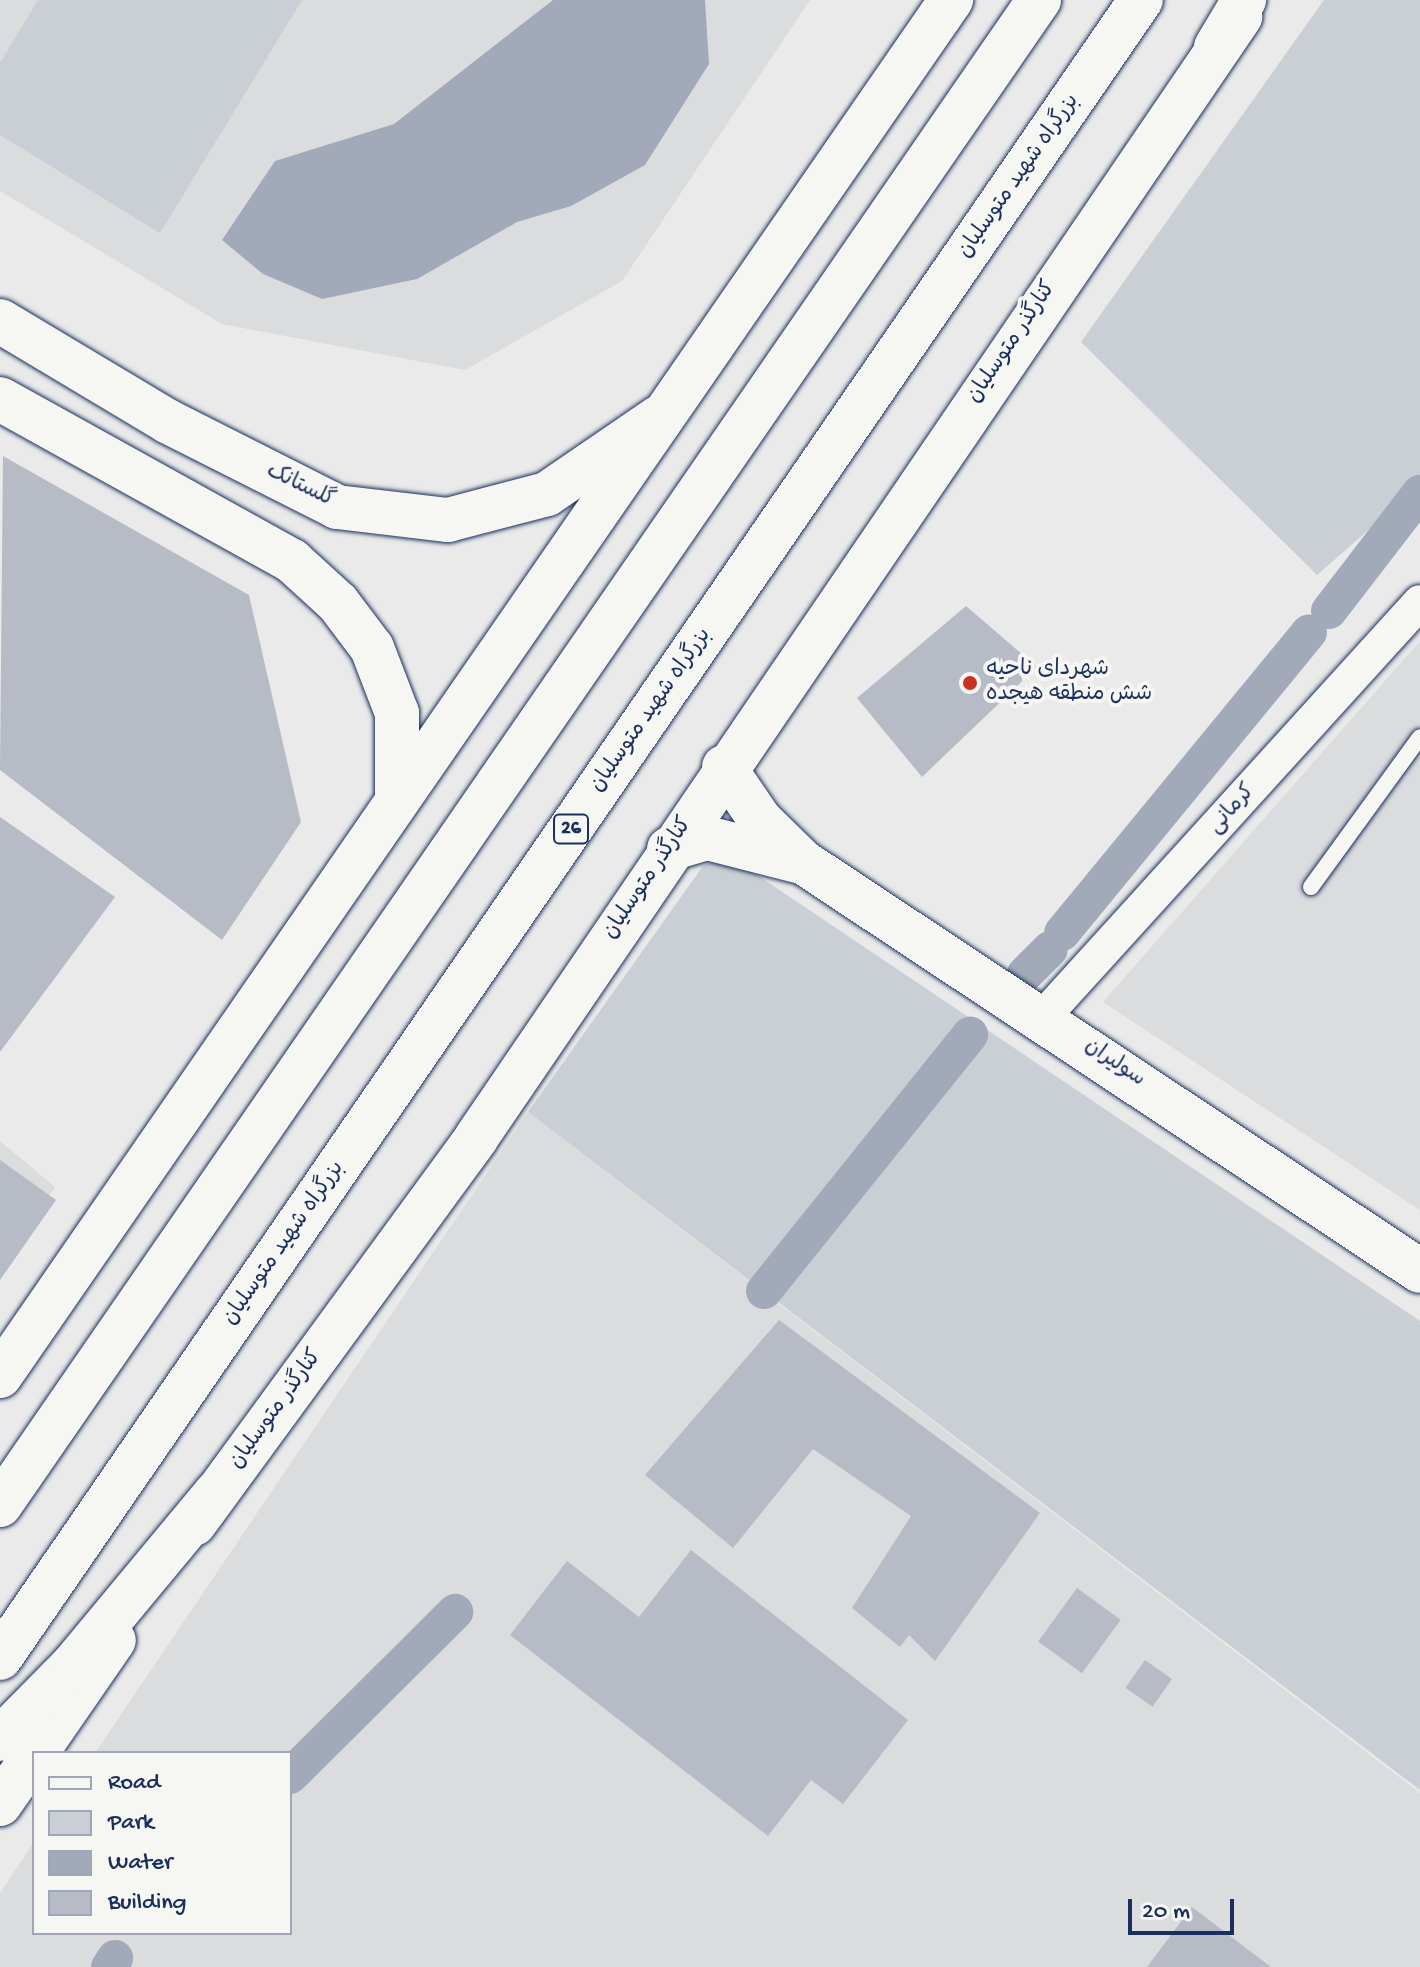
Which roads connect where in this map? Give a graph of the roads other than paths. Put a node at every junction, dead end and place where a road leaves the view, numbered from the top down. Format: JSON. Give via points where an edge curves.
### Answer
{"nodes":[{"id":1,"x":951,"y":0,"type":"edge"},
{"id":2,"x":1039,"y":0,"type":"edge"},
{"id":3,"x":1141,"y":0,"type":"edge"},
{"id":4,"x":1244,"y":0,"type":"edge"},
{"id":5,"x":1254,"y":0,"type":"edge"},
{"id":6,"x":1216,"y":47,"type":"junction"},
{"id":7,"x":0,"y":321,"type":"edge"},
{"id":8,"x":0,"y":399,"type":"edge"},
{"id":9,"x":658,"y":418,"type":"junction"},
{"id":10,"x":167,"y":421,"type":"junction"},
{"id":11,"x":132,"y":478,"type":"junction"},
{"id":12,"x":1420,"y":602,"type":"edge"},
{"id":13,"x":1420,"y":737,"type":"edge"},
{"id":14,"x":724,"y":767,"type":"junction"},
{"id":15,"x":397,"y":795,"type":"junction"},
{"id":16,"x":669,"y":849,"type":"junction"},
{"id":17,"x":803,"y":862,"type":"junction"},
{"id":18,"x":1311,"y":887,"type":"dead end"},
{"id":19,"x":1044,"y":1016,"type":"junction"},
{"id":20,"x":1420,"y":1271,"type":"edge"},
{"id":21,"x":0,"y":1376,"type":"edge"},
{"id":22,"x":216,"y":1493,"type":"junction"},
{"id":23,"x":0,"y":1505,"type":"edge"},
{"id":24,"x":0,"y":1658,"type":"edge"},
{"id":25,"x":0,"y":1739,"type":"edge"},
{"id":26,"x":37,"y":1751,"type":"edge"},
{"id":27,"x":32,"y":1758,"type":"edge"},
{"id":28,"x":0,"y":1804,"type":"edge"}],
"edges":[{"from":1,"to":9,"type":"main road"},
{"from":2,"to":23,"type":"main road"},
{"from":3,"to":24,"type":"main road","name":"بزرگراه شهید متوسلیان","number":"26"},
{"from":4,"to":6,"type":"main road"},
{"from":5,"to":6,"type":"main road","name":"کنارگذر متوسلیان"},
{"from":6,"to":14,"type":"main road","name":"کنارگذر متوسلیان"},
{"from":7,"to":10,"type":"main road","name":"گلستانک"},
{"from":8,"to":11,"type":"main road"},
{"from":9,"to":10,"type":"main road","name":"گلستانک","via":[[547,494],[448,520],[337,507]]},
{"from":9,"to":15,"type":"main road"},
{"from":10,"to":11,"type":"main road"},
{"from":11,"to":15,"type":"main road","via":[[292,561],[338,603],[372,648],[397,713]]},
{"from":12,"to":19,"type":"street","name":"کرمانی"},
{"from":13,"to":18,"type":"lane"},
{"from":14,"to":16,"type":"main road","name":"کنارگذر متوسلیان"},
{"from":14,"to":17,"type":"main road","via":[[760,820]]},
{"from":15,"to":21,"type":"main road"},
{"from":16,"to":17,"type":"main road","via":[[707,838]]},
{"from":16,"to":22,"type":"main road","name":"کنارگذر متوسلیان","via":[[476,1138]]},
{"from":17,"to":19,"type":"main road","name":"سولیران"},
{"from":19,"to":20,"type":"main road","name":"سولیران"},
{"from":22,"to":25,"type":"main road","via":[[73,1665]]},
{"from":22,"to":26,"type":"main road","name":"کنارگذر متوسلیان"},
{"from":27,"to":28,"type":"main road","name":"کنارگذر متوسلیان"}]}
